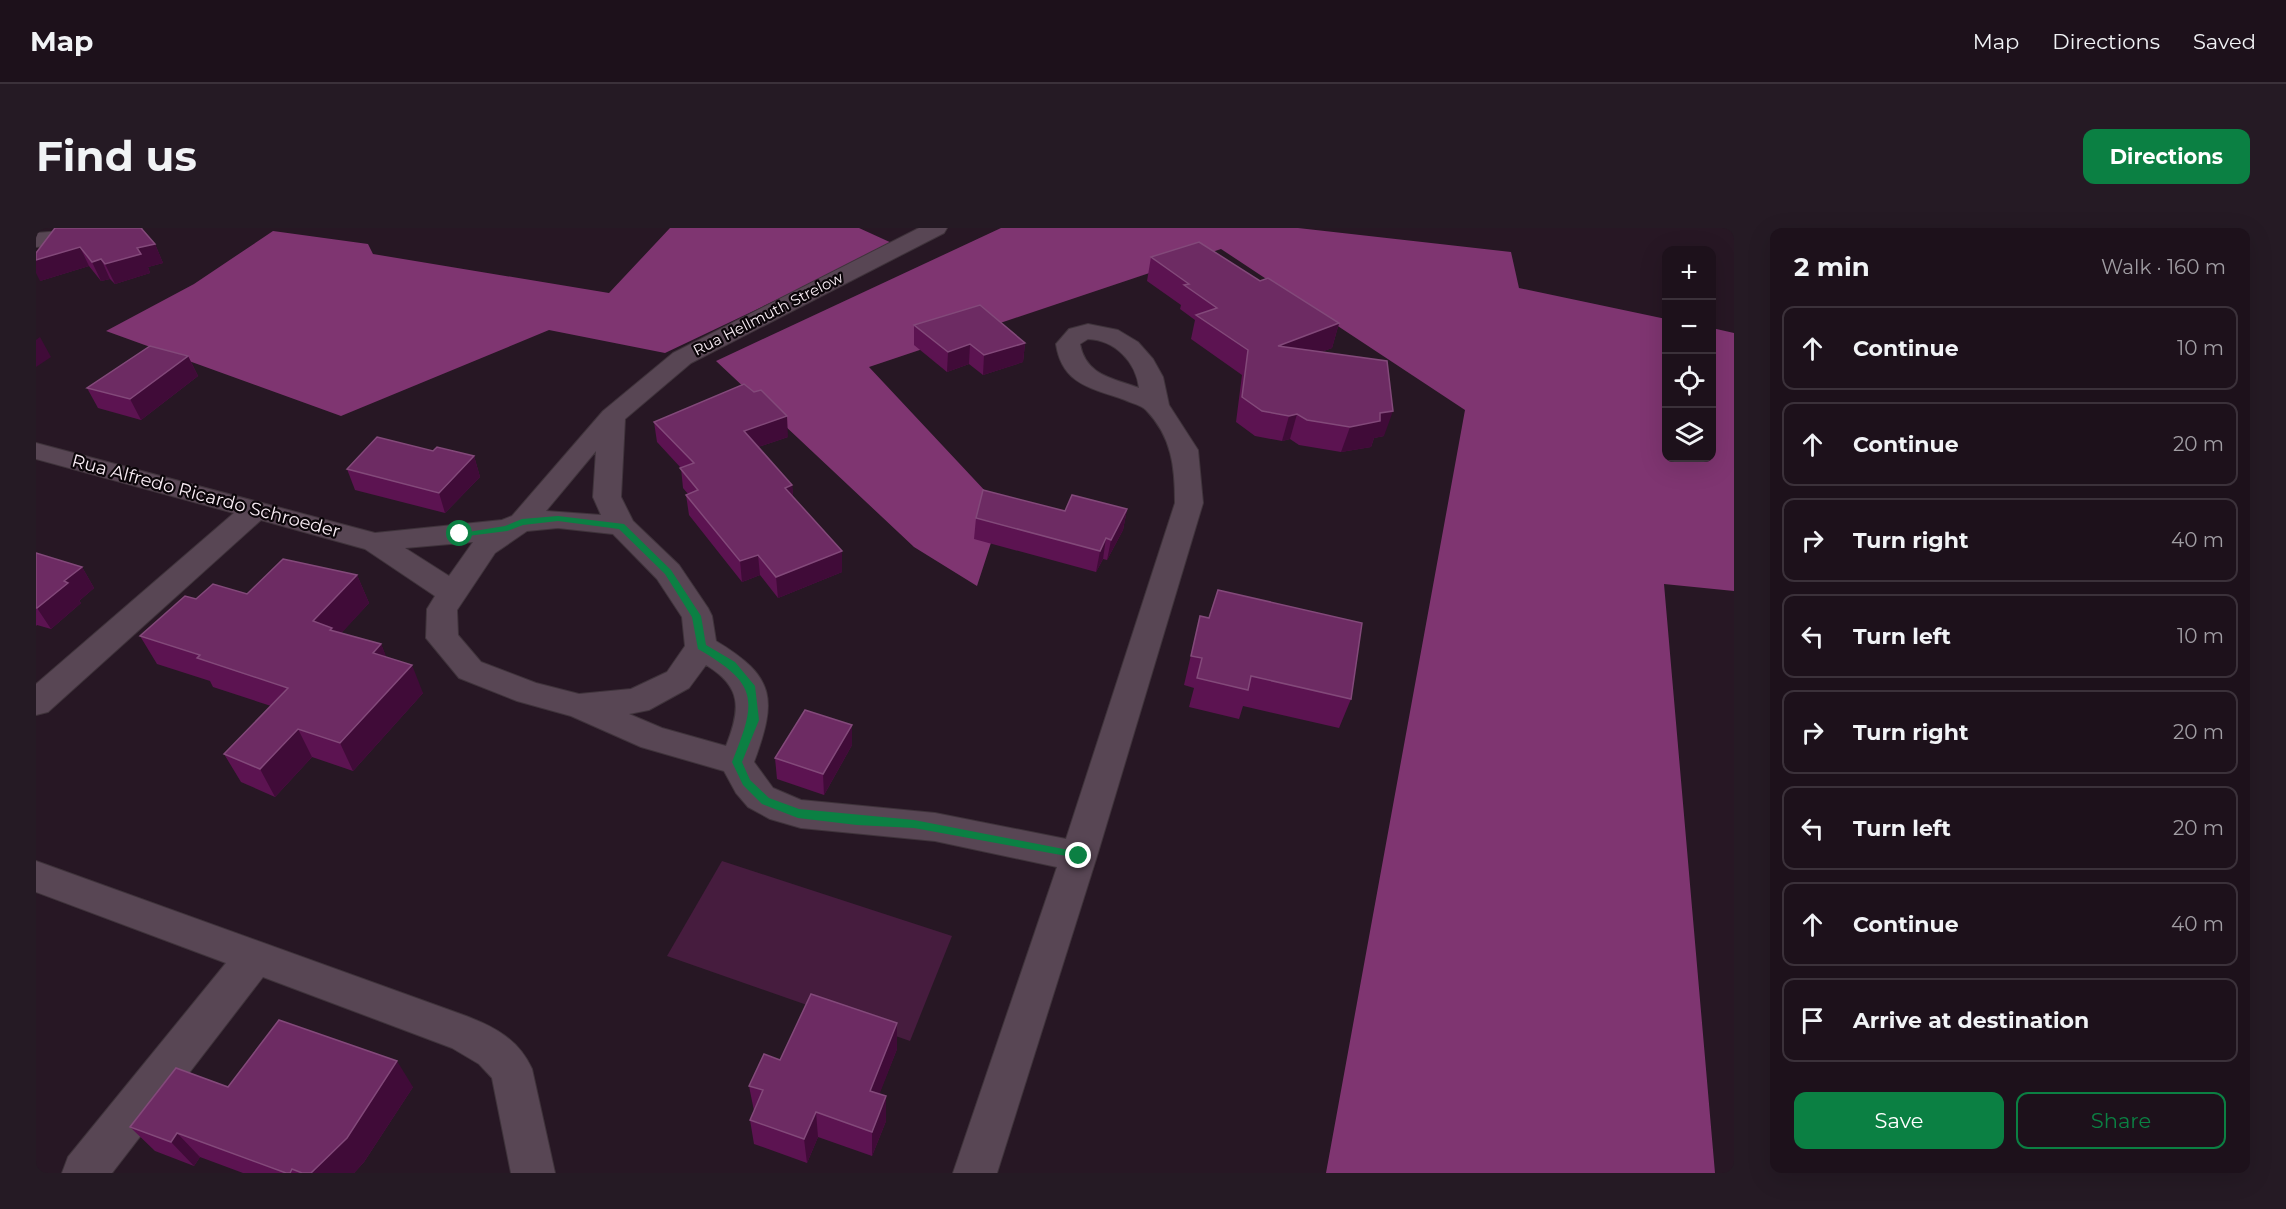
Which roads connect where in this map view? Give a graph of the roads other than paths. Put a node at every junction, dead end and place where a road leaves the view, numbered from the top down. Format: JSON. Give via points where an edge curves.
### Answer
{"nodes":[{"id":1,"x":131,"y":228,"type":"edge"},
{"id":2,"x":936,"y":228,"type":"edge"},
{"id":3,"x":36,"y":240,"type":"edge"},
{"id":4,"x":1131,"y":349,"type":"junction"},
{"id":5,"x":1082,"y":375,"type":"junction"},
{"id":6,"x":1155,"y":403,"type":"junction"},
{"id":7,"x":612,"y":417,"type":"junction"},
{"id":8,"x":36,"y":451,"type":"edge"},
{"id":9,"x":255,"y":510,"type":"junction"},
{"id":10,"x":514,"y":525,"type":"junction"},
{"id":11,"x":621,"y":526,"type":"junction"},
{"id":12,"x":375,"y":542,"type":"junction"},
{"id":13,"x":451,"y":592,"type":"junction"},
{"id":14,"x":701,"y":647,"type":"junction"},
{"id":15,"x":36,"y":703,"type":"edge"},
{"id":16,"x":579,"y":706,"type":"junction"},
{"id":17,"x":737,"y":762,"type":"junction"},
{"id":18,"x":1079,"y":856,"type":"junction"},
{"id":19,"x":36,"y":876,"type":"edge"},
{"id":20,"x":255,"y":957,"type":"junction"},
{"id":21,"x":84,"y":1173,"type":"edge"},
{"id":22,"x":533,"y":1173,"type":"edge"},
{"id":23,"x":975,"y":1173,"type":"edge"}],
"edges":[{"from":1,"to":3,"type":"street"},
{"from":2,"to":7,"type":"street","name":"Rua Hellmuth Strelow","via":[[682,358]]},
{"from":4,"to":5,"type":"street"},
{"from":4,"to":5,"type":"street","via":[[1108,334],[1077,334],[1068,344],[1070,356]]},
{"from":4,"to":6,"type":"street","via":[[1149,372]]},
{"from":5,"to":6,"type":"street"},
{"from":6,"to":18,"type":"street","via":[[1182,443],[1190,471],[1189,503]]},
{"from":7,"to":10,"type":"street","name":"Rua Hellmuth Strelow"},
{"from":7,"to":11,"type":"street","via":[[608,497]]},
{"from":8,"to":9,"type":"street","name":"Rua Alfredo Ricardo Schroeder"},
{"from":9,"to":12,"type":"street","name":"Rua Alfredo Ricardo Schroeder"},
{"from":9,"to":15,"type":"street"},
{"from":10,"to":11,"type":"street","name":"Rua Alfredo Ricardo Schroeder","via":[[558,519]]},
{"from":10,"to":12,"type":"street","name":"Rua Alfredo Ricardo Schroeder"},
{"from":10,"to":13,"type":"street","name":"Rua Hellmuth Strelow","via":[[484,546]]},
{"from":11,"to":14,"type":"street","via":[[668,572],[697,616]]},
{"from":12,"to":13,"type":"street","name":"Rua Alfredo Ricardo Schroeder"},
{"from":13,"to":16,"type":"street","name":"Rua Hellmuth Strelow","via":[[442,609],[442,638],[470,670],[529,693]]},
{"from":14,"to":16,"type":"street","via":[[678,680],[637,701]]},
{"from":14,"to":17,"type":"street","via":[[732,664],[750,686],[754,720]]},
{"from":16,"to":17,"type":"street","via":[[653,738]]},
{"from":17,"to":18,"type":"street","via":[[746,782],[766,801],[798,813],[914,824]]},
{"from":18,"to":23,"type":"street"},
{"from":19,"to":20,"type":"street"},
{"from":20,"to":21,"type":"street"},
{"from":20,"to":22,"type":"street","via":[[466,1035],[494,1050],[511,1069]]}]}
